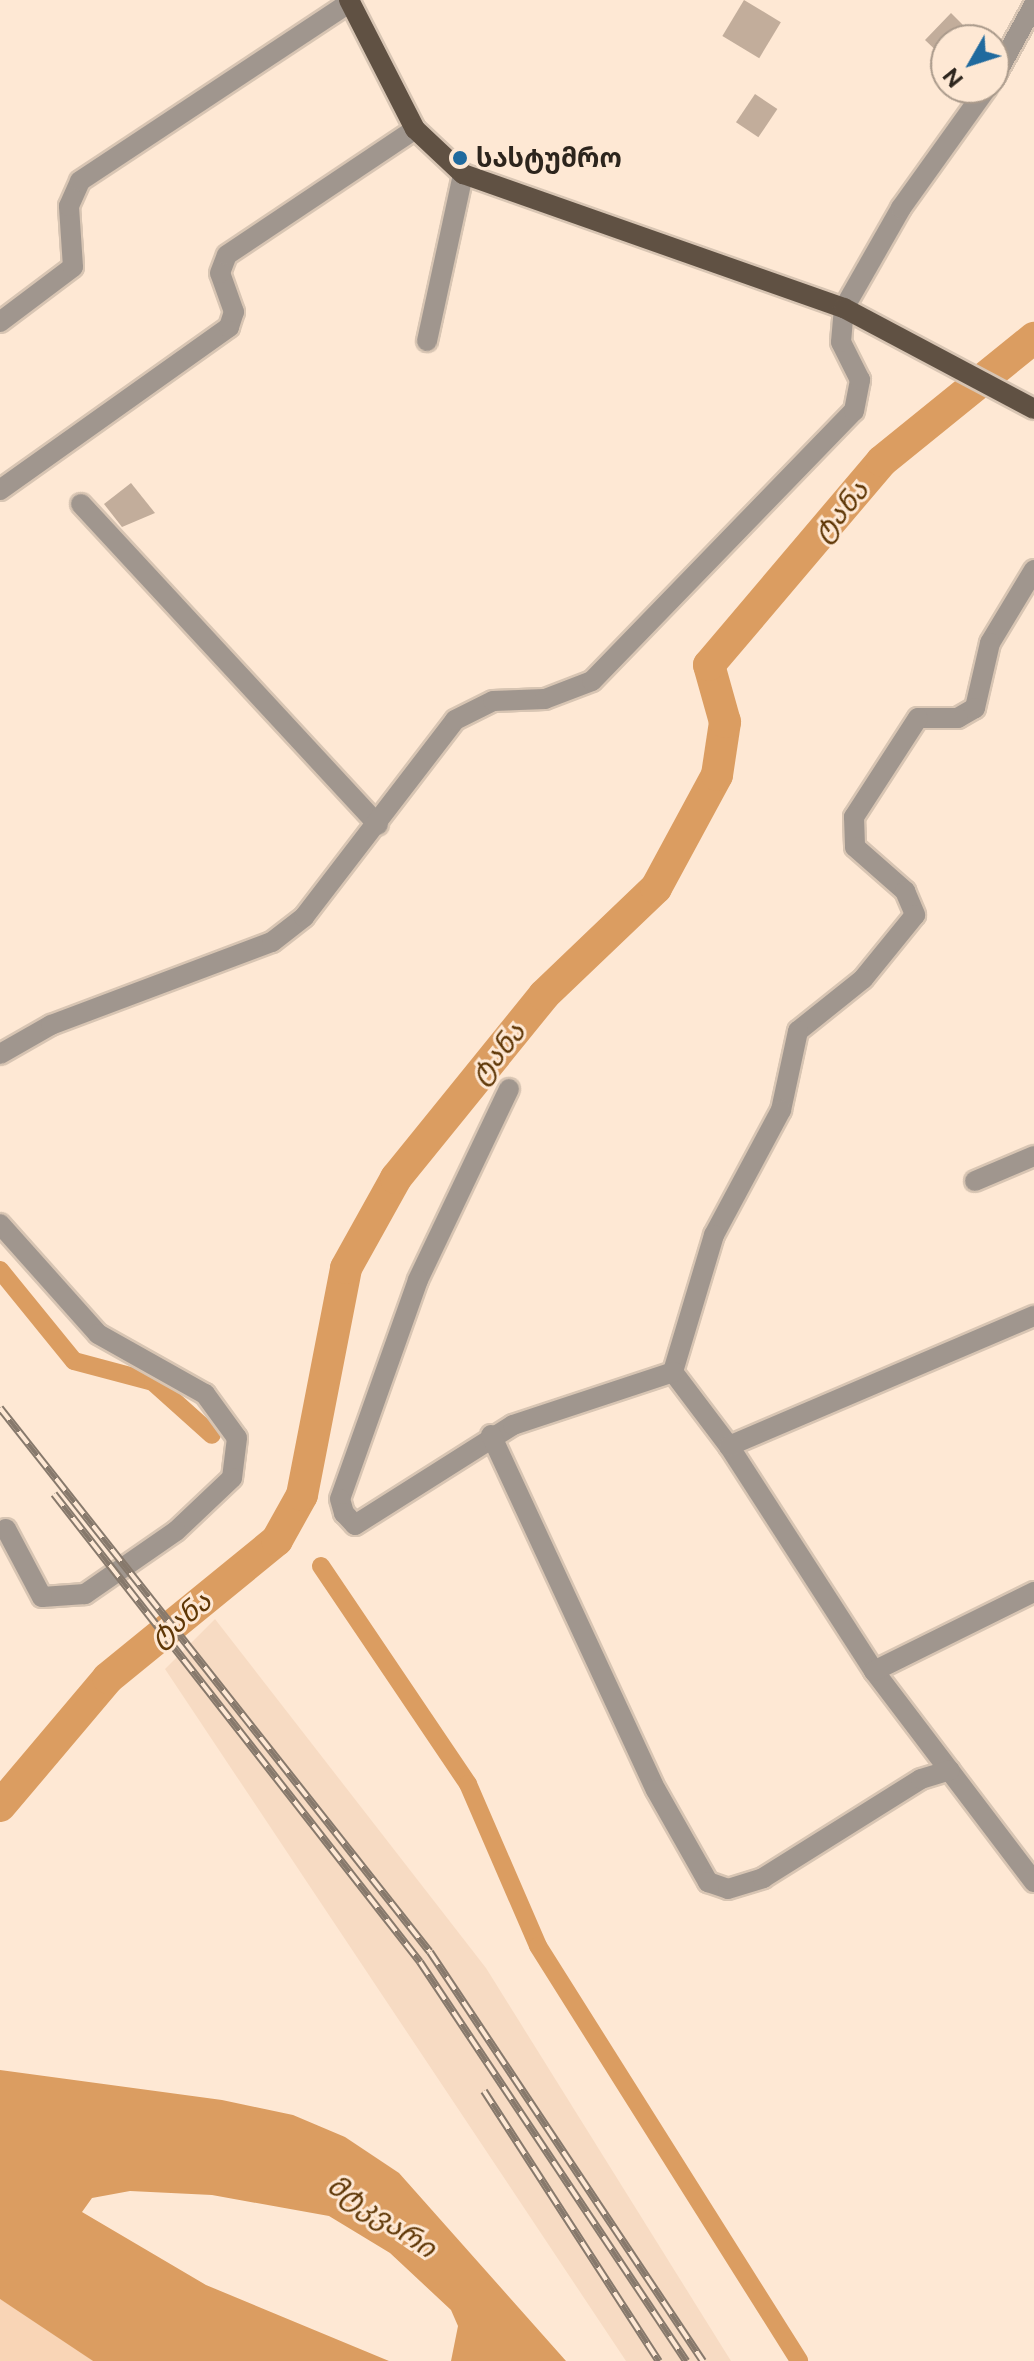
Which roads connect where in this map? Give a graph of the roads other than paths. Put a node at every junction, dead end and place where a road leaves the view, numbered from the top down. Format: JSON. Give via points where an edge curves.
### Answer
{"nodes":[{"id":1,"x":350,"y":1,"type":"edge"},
{"id":2,"x":1028,"y":5,"type":"edge"},
{"id":3,"x":1010,"y":44,"type":"edge"},
{"id":4,"x":976,"y":104,"type":"edge"},
{"id":5,"x":415,"y":129,"type":"junction"},
{"id":6,"x":463,"y":174,"type":"junction"},
{"id":7,"x":844,"y":308,"type":"junction"},
{"id":8,"x":0,"y":322,"type":"edge"},
{"id":9,"x":427,"y":341,"type":"dead end"},
{"id":10,"x":1034,"y":409,"type":"edge"},
{"id":11,"x":0,"y":490,"type":"edge"},
{"id":12,"x":81,"y":504,"type":"dead end"},
{"id":13,"x":1034,"y":570,"type":"edge"},
{"id":14,"x":378,"y":825,"type":"junction"},
{"id":15,"x":0,"y":1054,"type":"edge"},
{"id":16,"x":509,"y":1089,"type":"dead end"},
{"id":17,"x":1034,"y":1156,"type":"edge"},
{"id":18,"x":975,"y":1181,"type":"dead end"},
{"id":19,"x":0,"y":1224,"type":"edge"},
{"id":20,"x":1034,"y":1316,"type":"edge"},
{"id":21,"x":673,"y":1372,"type":"junction"},
{"id":22,"x":491,"y":1435,"type":"junction"},
{"id":23,"x":729,"y":1446,"type":"junction"},
{"id":24,"x":6,"y":1529,"type":"dead end"},
{"id":25,"x":1034,"y":1592,"type":"edge"},
{"id":26,"x":874,"y":1671,"type":"junction"},
{"id":27,"x":950,"y":1770,"type":"junction"},
{"id":28,"x":1034,"y":1882,"type":"edge"}],
"edges":[{"from":1,"to":5,"type":"main road"},
{"from":1,"to":8,"type":"street","via":[[80,181],[69,206],[73,267]]},
{"from":2,"to":3,"type":"street"},
{"from":4,"to":7,"type":"street","via":[[901,208]]},
{"from":5,"to":6,"type":"main road"},
{"from":5,"to":11,"type":"street","via":[[227,255],[220,273],[234,312],[229,327]]},
{"from":6,"to":7,"type":"main road"},
{"from":6,"to":9,"type":"street"},
{"from":7,"to":10,"type":"main road","via":[[944,355]]},
{"from":7,"to":14,"type":"street","via":[[841,342],[860,380],[854,411],[592,681],[545,699],[472,706]]},
{"from":12,"to":14,"type":"street"},
{"from":13,"to":21,"type":"street","via":[[990,643],[975,708],[958,718],[918,718],[854,817],[855,847],[905,891],[915,915],[863,979],[798,1031],[781,1110],[714,1235]]},
{"from":14,"to":15,"type":"street","via":[[304,917],[272,942],[51,1025]]},
{"from":16,"to":22,"type":"street","via":[[418,1280],[340,1499],[344,1513],[355,1525]]},
{"from":17,"to":18,"type":"street"},
{"from":19,"to":24,"type":"street","via":[[98,1334],[205,1394],[237,1438],[232,1478],[176,1531],[85,1594],[42,1597]]},
{"from":20,"to":23,"type":"street"},
{"from":21,"to":22,"type":"street"},
{"from":21,"to":23,"type":"street"},
{"from":22,"to":27,"type":"street","via":[[656,1790],[708,1882],[728,1889],[763,1878],[921,1779]]},
{"from":23,"to":26,"type":"street"},
{"from":25,"to":26,"type":"street"},
{"from":26,"to":27,"type":"street"},
{"from":27,"to":28,"type":"street"}]}
